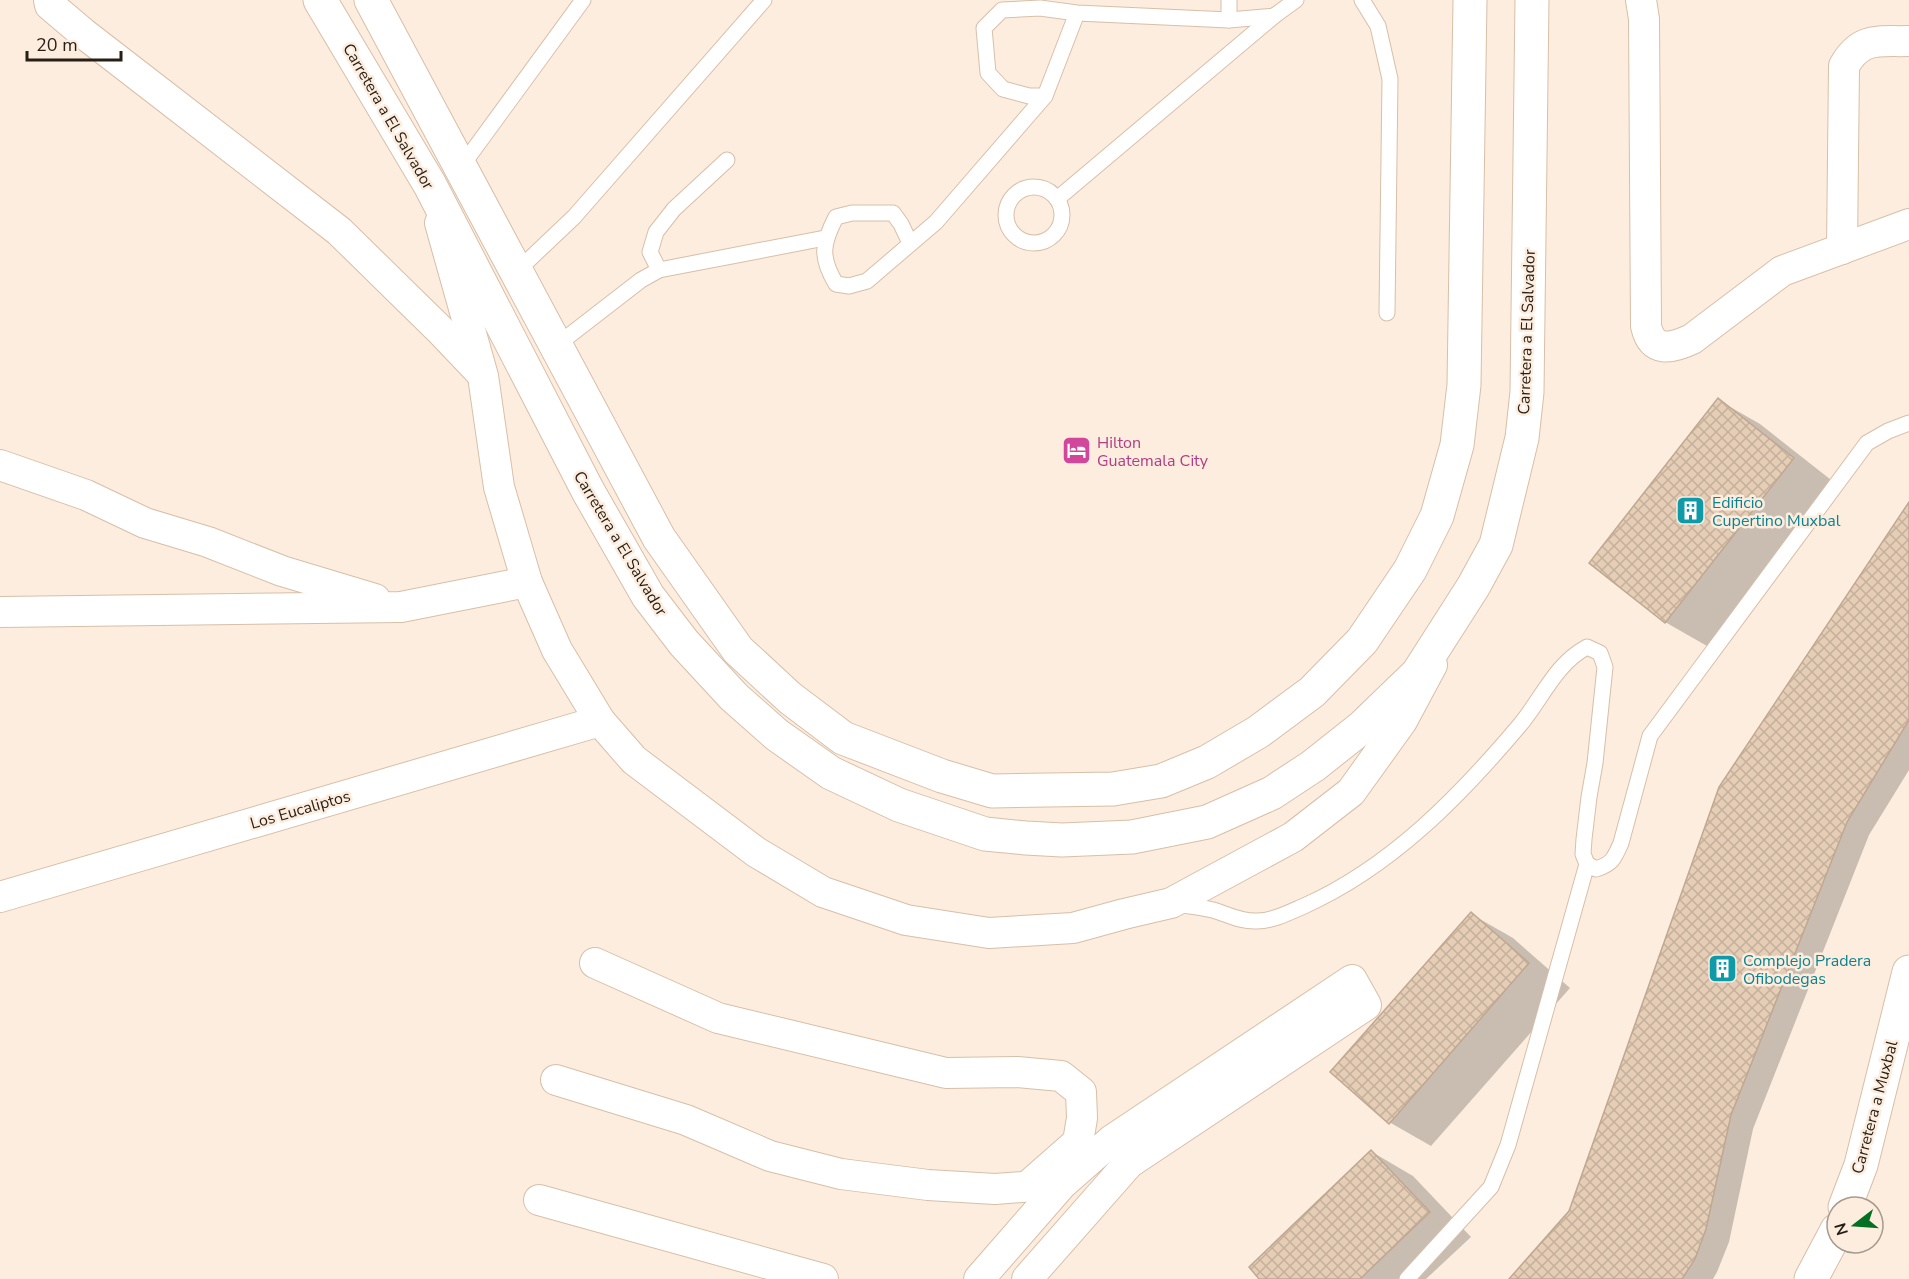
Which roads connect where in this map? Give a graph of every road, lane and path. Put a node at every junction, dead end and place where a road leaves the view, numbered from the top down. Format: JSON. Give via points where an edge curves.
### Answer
{"nodes":[{"id":1,"x":49,"y":0,"type":"edge"},
{"id":2,"x":320,"y":0,"type":"edge"},
{"id":3,"x":371,"y":0,"type":"edge"},
{"id":4,"x":583,"y":0,"type":"edge"},
{"id":5,"x":764,"y":0,"type":"edge"},
{"id":6,"x":1229,"y":0,"type":"edge"},
{"id":7,"x":1296,"y":0,"type":"edge"},
{"id":8,"x":1362,"y":0,"type":"edge"},
{"id":9,"x":1470,"y":0,"type":"edge"},
{"id":10,"x":1532,"y":0,"type":"edge"},
{"id":11,"x":1641,"y":0,"type":"edge"},
{"id":12,"x":1077,"y":13,"type":"junction"},
{"id":13,"x":1274,"y":16,"type":"junction"},
{"id":14,"x":1229,"y":20,"type":"junction"},
{"id":15,"x":1909,"y":41,"type":"edge"},
{"id":16,"x":1045,"y":96,"type":"junction"},
{"id":17,"x":727,"y":160,"type":"dead end"},
{"id":18,"x":461,"y":167,"type":"junction"},
{"id":19,"x":430,"y":185,"type":"junction"},
{"id":20,"x":1057,"y":199,"type":"dead end"},
{"id":21,"x":1909,"y":225,"type":"edge"},
{"id":22,"x":825,"y":238,"type":"junction"},
{"id":23,"x":910,"y":243,"type":"junction"},
{"id":24,"x":1842,"y":249,"type":"junction"},
{"id":25,"x":659,"y":270,"type":"junction"},
{"id":26,"x":516,"y":272,"type":"junction"},
{"id":27,"x":1387,"y":313,"type":"dead end"},
{"id":28,"x":557,"y":345,"type":"junction"},
{"id":29,"x":483,"y":376,"type":"junction"},
{"id":30,"x":1909,"y":423,"type":"edge"},
{"id":31,"x":0,"y":465,"type":"edge"},
{"id":32,"x":527,"y":582,"type":"junction"},
{"id":33,"x":1473,"y":587,"type":"junction"},
{"id":34,"x":401,"y":607,"type":"junction"},
{"id":35,"x":0,"y":612,"type":"edge"},
{"id":36,"x":600,"y":721,"type":"junction"},
{"id":37,"x":1587,"y":864,"type":"junction"},
{"id":38,"x":0,"y":897,"type":"edge"},
{"id":39,"x":1171,"y":903,"type":"junction"},
{"id":40,"x":595,"y":963,"type":"dead end"},
{"id":41,"x":1909,"y":972,"type":"edge"},
{"id":42,"x":556,"y":1080,"type":"dead end"},
{"id":43,"x":1062,"y":1184,"type":"junction"},
{"id":44,"x":1029,"y":1185,"type":"junction"},
{"id":45,"x":1850,"y":1195,"type":"edge"},
{"id":46,"x":539,"y":1200,"type":"dead end"},
{"id":47,"x":1825,"y":1253,"type":"edge"},
{"id":48,"x":986,"y":1277,"type":"edge"},
{"id":49,"x":823,"y":1279,"type":"edge"},
{"id":50,"x":1027,"y":1279,"type":"edge"},
{"id":51,"x":1407,"y":1279,"type":"edge"},
{"id":52,"x":1811,"y":1279,"type":"edge"}],
"edges":[{"from":1,"to":29,"type":"street","via":[[83,33],[339,231]]},
{"from":2,"to":19,"type":"main road","name":"Carretera a El Salvador"},
{"from":3,"to":18,"type":"main road"},
{"from":4,"to":18,"type":"lane"},
{"from":5,"to":26,"type":"lane","via":[[573,217]]},
{"from":6,"to":14,"type":"lane"},
{"from":7,"to":13,"type":"lane"},
{"from":8,"to":27,"type":"lane","via":[[1378,26],[1389,79]]},
{"from":9,"to":28,"type":"main road","via":[[1464,385],[1457,445],[1437,516],[1410,570],[1362,641],[1312,692],[1207,762],[1161,781],[1113,789],[993,791],[843,738],[790,698],[738,650],[658,538]]},
{"from":10,"to":33,"type":"main road","name":"Carretera a El Salvador","via":[[1527,392],[1522,438],[1496,544]]},
{"from":11,"to":24,"type":"street","via":[[1646,326],[1651,340],[1665,347],[1692,339],[1782,271]]},
{"from":12,"to":14,"type":"lane"},
{"from":12,"to":16,"type":"lane"},
{"from":12,"to":16,"type":"lane","via":[[1040,8],[1002,10],[984,28],[988,73],[1003,89]]},
{"from":13,"to":14,"type":"lane"},
{"from":13,"to":20,"type":"lane"},
{"from":15,"to":24,"type":"street","via":[[1867,42],[1844,66]]},
{"from":16,"to":23,"type":"lane","via":[[936,222]]},
{"from":17,"to":25,"type":"lane","via":[[674,209],[656,232],[650,252]]},
{"from":18,"to":26,"type":"main road"},
{"from":19,"to":29,"type":"street"},
{"from":19,"to":33,"type":"main road","name":"Carretera a El Salvador","via":[[588,491],[648,596],[684,643],[734,697],[777,735],[831,773],[899,805],[985,834],[1062,840],[1132,837],[1207,822],[1272,793],[1361,728],[1418,673]]},
{"from":21,"to":24,"type":"street"},
{"from":22,"to":23,"type":"lane","via":[[836,218],[852,213],[893,213]]},
{"from":22,"to":23,"type":"lane","via":[[826,268],[836,284],[849,286],[867,281]]},
{"from":22,"to":25,"type":"lane"},
{"from":25,"to":28,"type":"lane"},
{"from":26,"to":28,"type":"main road"},
{"from":29,"to":32,"type":"street","via":[[499,487]]},
{"from":30,"to":37,"type":"lane","via":[[1867,443],[1650,736],[1615,857],[1608,865],[1596,869]]},
{"from":31,"to":34,"type":"street","via":[[86,495],[145,523]]},
{"from":32,"to":34,"type":"street"},
{"from":32,"to":36,"type":"street","via":[[557,650]]},
{"from":33,"to":39,"type":"street","via":[[1402,721],[1350,792],[1293,837]]},
{"from":34,"to":35,"type":"street"},
{"from":36,"to":38,"type":"street","name":"Los Eucaliptos"},
{"from":36,"to":39,"type":"street","via":[[634,760],[756,852],[823,892],[906,920],[989,933],[1074,928]]},
{"from":37,"to":39,"type":"lane","via":[[1584,839],[1605,668],[1600,653],[1587,647],[1561,666],[1525,719],[1431,821],[1355,878],[1284,915],[1257,921]]},
{"from":37,"to":51,"type":"lane","via":[[1508,1145],[1491,1187]]},
{"from":40,"to":44,"type":"street","via":[[718,1018],[946,1073],[1061,1076],[1081,1092],[1078,1142]]},
{"from":41,"to":45,"type":"main road","name":"Carretera a Muxbal","via":[[1861,1165]]},
{"from":42,"to":44,"type":"street","via":[[686,1120],[770,1156],[841,1174],[995,1189]]},
{"from":43,"to":44,"type":"street"},
{"from":43,"to":48,"type":"street"},
{"from":43,"to":50,"type":"street","via":[[1112,1140],[1352,980],[1366,1005],[1129,1163]]},
{"from":46,"to":49,"type":"street"},
{"from":47,"to":52,"type":"main road"}]}
